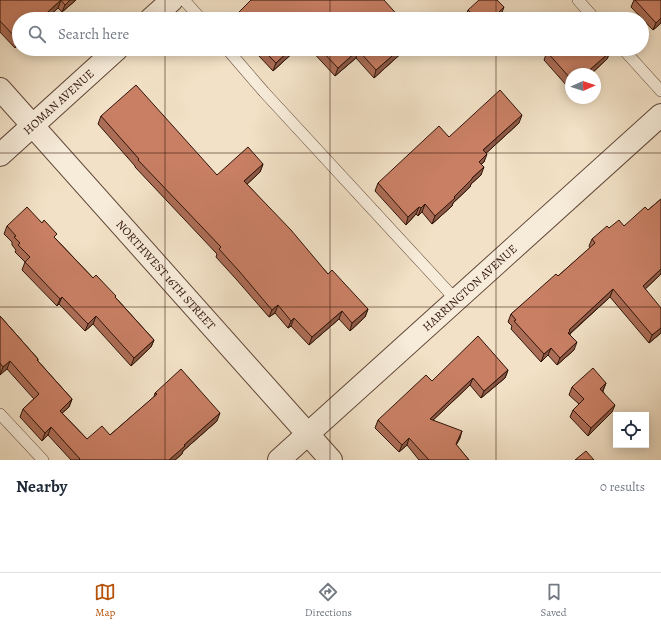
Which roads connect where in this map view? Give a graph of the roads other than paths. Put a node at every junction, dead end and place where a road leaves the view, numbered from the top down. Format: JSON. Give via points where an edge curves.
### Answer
{"nodes":[{"id":1,"x":172,"y":0,"type":"edge"},
{"id":2,"x":184,"y":0,"type":"edge"},
{"id":3,"x":578,"y":0,"type":"edge"},
{"id":4,"x":159,"y":12,"type":"edge"},
{"id":5,"x":195,"y":12,"type":"edge"},
{"id":6,"x":589,"y":12,"type":"edge"},
{"id":7,"x":110,"y":56,"type":"edge"},
{"id":8,"x":233,"y":56,"type":"edge"},
{"id":9,"x":629,"y":56,"type":"edge"},
{"id":10,"x":0,"y":89,"type":"edge"},
{"id":11,"x":661,"y":91,"type":"edge"},
{"id":12,"x":661,"y":115,"type":"edge"},
{"id":13,"x":33,"y":126,"type":"junction"},
{"id":14,"x":0,"y":155,"type":"edge"},
{"id":15,"x":456,"y":300,"type":"junction"},
{"id":16,"x":0,"y":414,"type":"edge"},
{"id":17,"x":308,"y":434,"type":"junction"},
{"id":18,"x":43,"y":460,"type":"edge"},
{"id":19,"x":279,"y":460,"type":"edge"},
{"id":20,"x":331,"y":460,"type":"edge"}],
"edges":[{"from":1,"to":4,"type":"street"},
{"from":2,"to":5,"type":"lane"},
{"from":3,"to":6,"type":"lane"},
{"from":7,"to":13,"type":"street","name":"HOMAN AVENUE"},
{"from":8,"to":15,"type":"lane"},
{"from":9,"to":11,"type":"lane"},
{"from":10,"to":13,"type":"street","name":"NORTHWEST 16TH STREET"},
{"from":12,"to":15,"type":"street","name":"HARRINGTON AVENUE"},
{"from":13,"to":14,"type":"street","name":"HOMAN AVENUE"},
{"from":13,"to":17,"type":"street","name":"NORTHWEST 16TH STREET"},
{"from":15,"to":17,"type":"street","name":"HARRINGTON AVENUE"},
{"from":16,"to":18,"type":"lane"},
{"from":17,"to":19,"type":"street","name":"HARRINGTON AVENUE"},
{"from":17,"to":20,"type":"street","name":"NORTHWEST 16TH STREET"}]}
